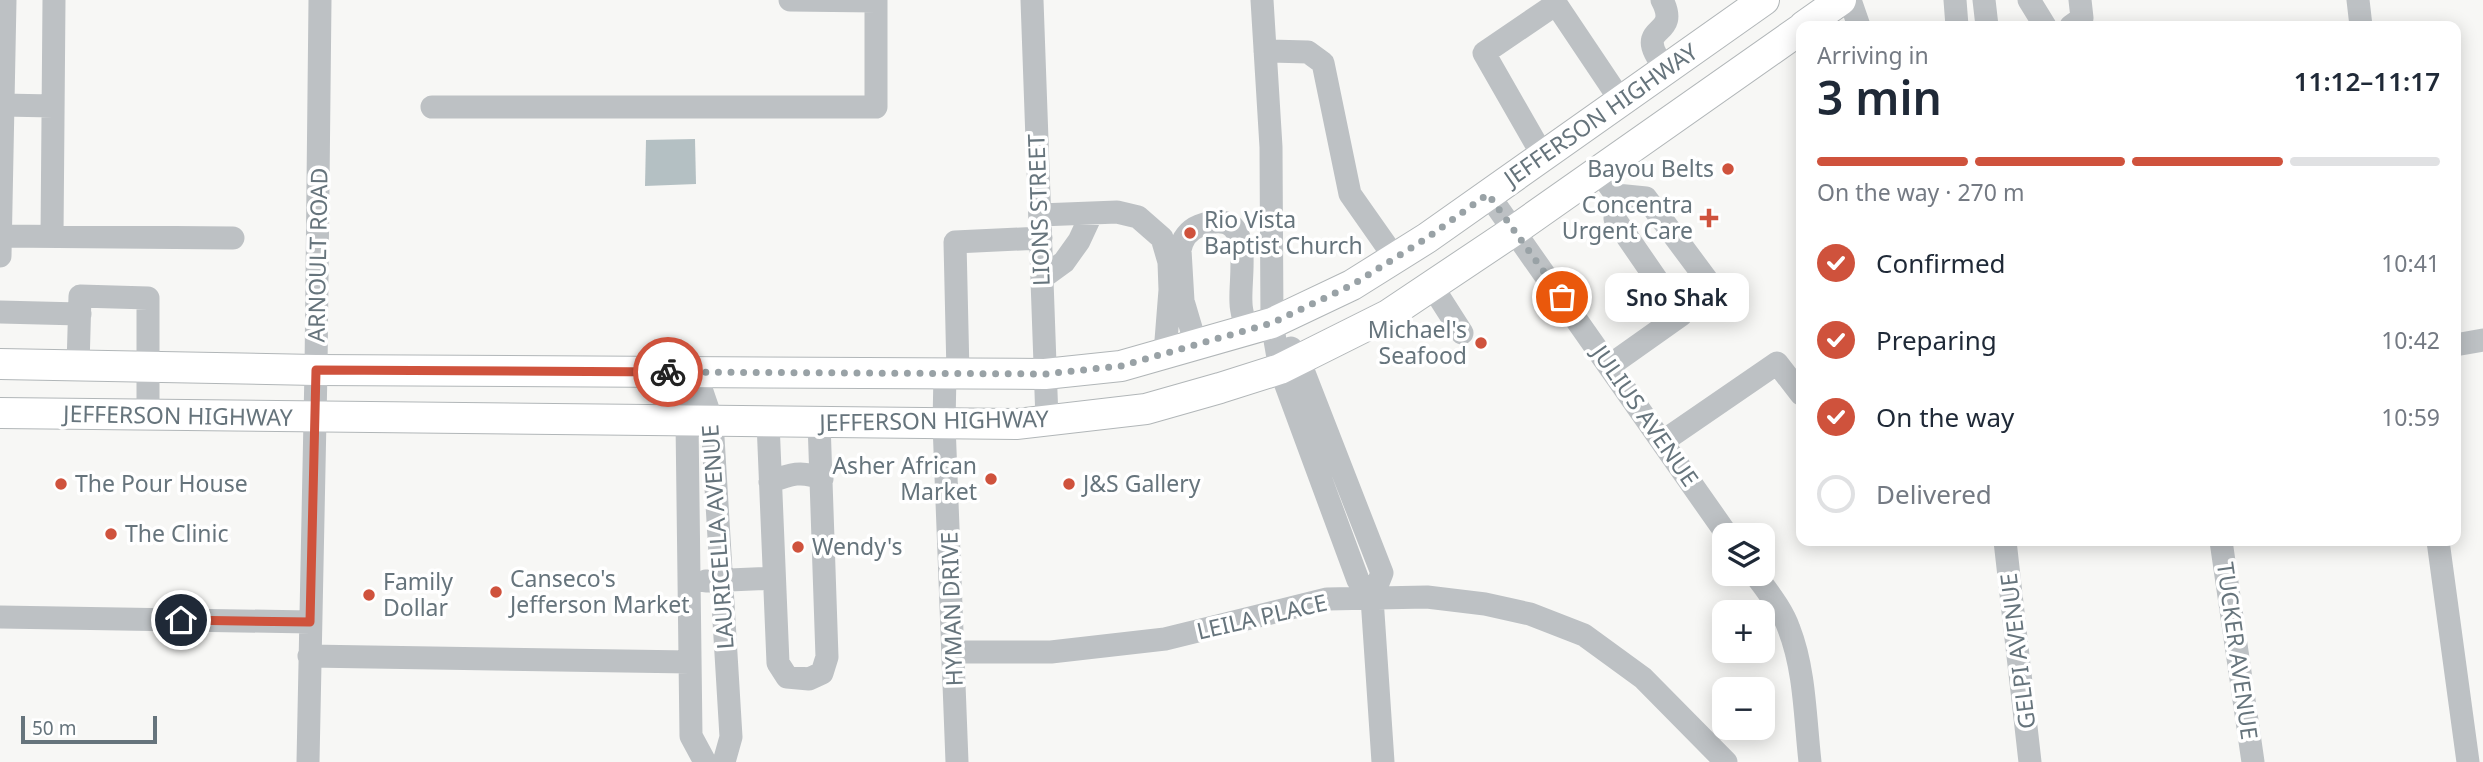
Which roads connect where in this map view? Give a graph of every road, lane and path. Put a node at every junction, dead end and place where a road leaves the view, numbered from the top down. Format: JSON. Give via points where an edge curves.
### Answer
{"nodes":[{"id":1,"x":5,"y":0,"type":"edge"},
{"id":2,"x":54,"y":0,"type":"edge"},
{"id":3,"x":320,"y":0,"type":"edge"},
{"id":4,"x":790,"y":0,"type":"edge"},
{"id":5,"x":876,"y":0,"type":"edge"},
{"id":6,"x":1032,"y":0,"type":"edge"},
{"id":7,"x":1262,"y":0,"type":"edge"},
{"id":8,"x":1662,"y":0,"type":"edge"},
{"id":9,"x":1764,"y":0,"type":"edge"},
{"id":10,"x":1842,"y":0,"type":"edge"},
{"id":11,"x":1850,"y":0,"type":"edge"},
{"id":12,"x":1955,"y":0,"type":"edge"},
{"id":13,"x":1984,"y":0,"type":"edge"},
{"id":14,"x":2029,"y":0,"type":"edge"},
{"id":15,"x":2080,"y":0,"type":"edge"},
{"id":16,"x":2358,"y":0,"type":"edge"},
{"id":17,"x":1811,"y":21,"type":"edge"},
{"id":18,"x":1857,"y":21,"type":"edge"},
{"id":19,"x":1957,"y":21,"type":"edge"},
{"id":20,"x":1986,"y":21,"type":"edge"},
{"id":21,"x":2042,"y":21,"type":"edge"},
{"id":22,"x":2078,"y":21,"type":"edge"},
{"id":23,"x":2360,"y":21,"type":"edge"},
{"id":24,"x":1796,"y":32,"type":"edge"},
{"id":25,"x":1265,"y":51,"type":"junction"},
{"id":26,"x":1666,"y":69,"type":"junction"},
{"id":27,"x":2,"y":98,"type":"edge"},
{"id":28,"x":1621,"y":101,"type":"junction"},
{"id":29,"x":53,"y":106,"type":"junction"},
{"id":30,"x":432,"y":107,"type":"dead end"},
{"id":31,"x":1543,"y":156,"type":"junction"},
{"id":32,"x":1607,"y":183,"type":"junction"},
{"id":33,"x":1488,"y":194,"type":"junction"},
{"id":34,"x":1092,"y":213,"type":"junction"},
{"id":35,"x":1040,"y":215,"type":"junction"},
{"id":36,"x":1272,"y":222,"type":"junction"},
{"id":37,"x":1234,"y":228,"type":"junction"},
{"id":38,"x":1515,"y":230,"type":"junction"},
{"id":39,"x":0,"y":236,"type":"edge"},
{"id":40,"x":52,"y":236,"type":"junction"},
{"id":41,"x":233,"y":238,"type":"dead end"},
{"id":42,"x":1041,"y":238,"type":"junction"},
{"id":43,"x":0,"y":256,"type":"edge"},
{"id":44,"x":1395,"y":258,"type":"junction"},
{"id":45,"x":1042,"y":278,"type":"junction"},
{"id":46,"x":1432,"y":286,"type":"junction"},
{"id":47,"x":1672,"y":303,"type":"junction"},
{"id":48,"x":0,"y":312,"type":"edge"},
{"id":49,"x":80,"y":314,"type":"junction"},
{"id":50,"x":1259,"y":326,"type":"junction"},
{"id":51,"x":1462,"y":333,"type":"dead end"},
{"id":52,"x":2483,"y":340,"type":"edge"},
{"id":53,"x":2461,"y":344,"type":"edge"},
{"id":54,"x":1196,"y":345,"type":"junction"},
{"id":55,"x":1165,"y":354,"type":"junction"},
{"id":56,"x":0,"y":364,"type":"edge"},
{"id":57,"x":1290,"y":364,"type":"junction"},
{"id":58,"x":78,"y":366,"type":"junction"},
{"id":59,"x":1609,"y":366,"type":"junction"},
{"id":60,"x":148,"y":367,"type":"junction"},
{"id":61,"x":316,"y":370,"type":"junction"},
{"id":62,"x":695,"y":372,"type":"junction"},
{"id":63,"x":952,"y":373,"type":"junction"},
{"id":64,"x":1045,"y":374,"type":"junction"},
{"id":65,"x":1796,"y":388,"type":"edge"},
{"id":66,"x":0,"y":413,"type":"edge"},
{"id":67,"x":148,"y":415,"type":"junction"},
{"id":68,"x":315,"y":418,"type":"junction"},
{"id":69,"x":1047,"y":420,"type":"junction"},
{"id":70,"x":700,"y":421,"type":"junction"},
{"id":71,"x":768,"y":422,"type":"junction"},
{"id":72,"x":819,"y":422,"type":"junction"},
{"id":73,"x":944,"y":424,"type":"junction"},
{"id":74,"x":1662,"y":442,"type":"junction"},
{"id":75,"x":821,"y":479,"type":"junction"},
{"id":76,"x":770,"y":482,"type":"junction"},
{"id":77,"x":1719,"y":523,"type":"edge"},
{"id":78,"x":2006,"y":546,"type":"edge"},
{"id":79,"x":2222,"y":546,"type":"edge"},
{"id":80,"x":2439,"y":546,"type":"edge"},
{"id":81,"x":773,"y":578,"type":"junction"},
{"id":82,"x":722,"y":581,"type":"junction"},
{"id":83,"x":689,"y":582,"type":"junction"},
{"id":84,"x":1764,"y":586,"type":"edge"},
{"id":85,"x":1372,"y":598,"type":"junction"},
{"id":86,"x":0,"y":617,"type":"edge"},
{"id":87,"x":310,"y":622,"type":"junction"},
{"id":88,"x":954,"y":652,"type":"junction"},
{"id":89,"x":309,"y":656,"type":"junction"},
{"id":90,"x":690,"y":662,"type":"junction"},
{"id":91,"x":308,"y":762,"type":"edge"},
{"id":92,"x":705,"y":762,"type":"edge"},
{"id":93,"x":724,"y":762,"type":"edge"},
{"id":94,"x":957,"y":762,"type":"edge"},
{"id":95,"x":1383,"y":762,"type":"edge"},
{"id":96,"x":1726,"y":762,"type":"edge"},
{"id":97,"x":1810,"y":762,"type":"edge"},
{"id":98,"x":2030,"y":762,"type":"edge"},
{"id":99,"x":2253,"y":762,"type":"edge"},
{"id":100,"x":2468,"y":762,"type":"edge"}],
"edges":[{"from":1,"to":27,"type":"street"},
{"from":2,"to":29,"type":"street"},
{"from":3,"to":61,"type":"street","name":"ARNOULT ROAD"},
{"from":4,"to":5,"type":"street"},
{"from":5,"to":30,"type":"street","via":[[876,107]]},
{"from":6,"to":35,"type":"street","name":"LIONS STREET"},
{"from":7,"to":25,"type":"street"},
{"from":8,"to":26,"type":"street","via":[[1669,14],[1651,46]]},
{"from":9,"to":26,"type":"main road","name":"JEFFERSON HIGHWAY"},
{"from":10,"to":17,"type":"main road","name":"JEFFERSON HIGHWAY"},
{"from":11,"to":18,"type":"street"},
{"from":12,"to":19,"type":"street"},
{"from":13,"to":20,"type":"street"},
{"from":14,"to":21,"type":"street"},
{"from":15,"to":22,"type":"street","via":[[2082,18]]},
{"from":16,"to":23,"type":"street"},
{"from":24,"to":32,"type":"main road","name":"JEFFERSON HIGHWAY"},
{"from":25,"to":36,"type":"street"},
{"from":25,"to":44,"type":"street","via":[[1308,52],[1323,63],[1350,194]]},
{"from":26,"to":28,"type":"main road","name":"JEFFERSON HIGHWAY"},
{"from":27,"to":29,"type":"street"},
{"from":27,"to":39,"type":"street"},
{"from":28,"to":31,"type":"main road","name":"JEFFERSON HIGHWAY"},
{"from":28,"to":31,"type":"street","via":[[1556,4],[1484,53]]},
{"from":29,"to":40,"type":"street"},
{"from":31,"to":33,"type":"main road","name":"JEFFERSON HIGHWAY"},
{"from":32,"to":38,"type":"main road","name":"JEFFERSON HIGHWAY"},
{"from":32,"to":47,"type":"street","via":[[1615,219]]},
{"from":32,"to":47,"type":"street","via":[[1646,198],[1707,281]]},
{"from":33,"to":38,"type":"street","name":"JULIUS AVENUE"},
{"from":33,"to":44,"type":"main road","name":"JEFFERSON HIGHWAY"},
{"from":34,"to":35,"type":"street"},
{"from":34,"to":45,"type":"street","via":[[1064,262]]},
{"from":34,"to":55,"type":"street","via":[[1117,212],[1138,218],[1161,237],[1169,262],[1170,290]]},
{"from":35,"to":42,"type":"street","name":"LIONS STREET"},
{"from":36,"to":37,"type":"street"},
{"from":36,"to":50,"type":"street"},
{"from":37,"to":50,"type":"street","via":[[1242,246],[1241,304]]},
{"from":37,"to":54,"type":"street","via":[[1226,223],[1200,226],[1182,242],[1183,301]]},
{"from":38,"to":46,"type":"main road","name":"JEFFERSON HIGHWAY"},
{"from":38,"to":59,"type":"street","name":"JULIUS AVENUE"},
{"from":39,"to":40,"type":"street"},
{"from":39,"to":43,"type":"street"},
{"from":40,"to":41,"type":"street"},
{"from":42,"to":45,"type":"street","name":"LIONS STREET"},
{"from":42,"to":63,"type":"street","name":"HYMAN DRIVE","via":[[955,242]]},
{"from":44,"to":50,"type":"main road","name":"JEFFERSON HIGHWAY","via":[[1352,285]]},
{"from":45,"to":64,"type":"street","name":"LIONS STREET"},
{"from":46,"to":51,"type":"street"},
{"from":46,"to":57,"type":"main road","name":"JEFFERSON HIGHWAY","via":[[1388,315]]},
{"from":47,"to":59,"type":"street","via":[[1681,315]]},
{"from":48,"to":49,"type":"street"},
{"from":49,"to":58,"type":"street"},
{"from":49,"to":60,"type":"street","via":[[80,296],[148,298]]},
{"from":50,"to":54,"type":"main road","name":"JEFFERSON HIGHWAY"},
{"from":50,"to":57,"type":"street"},
{"from":52,"to":53,"type":"street"},
{"from":54,"to":55,"type":"main road","name":"JEFFERSON HIGHWAY"},
{"from":55,"to":64,"type":"main road","name":"JEFFERSON HIGHWAY","via":[[1121,366]]},
{"from":56,"to":58,"type":"main road","name":"JEFFERSON HIGHWAY"},
{"from":57,"to":69,"type":"main road","name":"JEFFERSON HIGHWAY","via":[[1146,409]]},
{"from":57,"to":85,"type":"street","via":[[1358,580]]},
{"from":58,"to":60,"type":"main road","name":"JEFFERSON HIGHWAY"},
{"from":59,"to":74,"type":"street","name":"JULIUS AVENUE"},
{"from":60,"to":61,"type":"main road","name":"JEFFERSON HIGHWAY"},
{"from":60,"to":67,"type":"street"},
{"from":61,"to":62,"type":"main road","name":"JEFFERSON HIGHWAY"},
{"from":61,"to":68,"type":"street","name":"ARNOULT ROAD"},
{"from":62,"to":63,"type":"main road","name":"JEFFERSON HIGHWAY"},
{"from":62,"to":70,"type":"street","name":"LAURICELLA AVENUE"},
{"from":63,"to":64,"type":"main road","name":"JEFFERSON HIGHWAY"},
{"from":63,"to":73,"type":"street","name":"HYMAN DRIVE"},
{"from":64,"to":69,"type":"street","name":"LIONS STREET"},
{"from":65,"to":74,"type":"street","via":[[1777,363]]},
{"from":66,"to":67,"type":"main road","name":"JEFFERSON HIGHWAY"},
{"from":67,"to":68,"type":"main road","name":"JEFFERSON HIGHWAY"},
{"from":68,"to":70,"type":"main road","name":"JEFFERSON HIGHWAY"},
{"from":68,"to":87,"type":"street","name":"ARNOULT ROAD"},
{"from":69,"to":73,"type":"main road","name":"JEFFERSON HIGHWAY"},
{"from":70,"to":71,"type":"main road","name":"JEFFERSON HIGHWAY"},
{"from":70,"to":82,"type":"street","name":"LAURICELLA AVENUE"},
{"from":70,"to":83,"type":"street","name":"LAURICELLA AVENUE"},
{"from":71,"to":72,"type":"main road","name":"JEFFERSON HIGHWAY"},
{"from":71,"to":76,"type":"street"},
{"from":72,"to":73,"type":"main road","name":"JEFFERSON HIGHWAY"},
{"from":72,"to":75,"type":"street"},
{"from":73,"to":88,"type":"street","name":"HYMAN DRIVE"},
{"from":74,"to":77,"type":"street","name":"JULIUS AVENUE"},
{"from":75,"to":76,"type":"street","via":[[796,473]]},
{"from":75,"to":81,"type":"street","via":[[827,657],[821,673],[809,679],[787,677],[778,663]]},
{"from":76,"to":81,"type":"street"},
{"from":78,"to":98,"type":"street","name":"GELPI AVENUE"},
{"from":79,"to":99,"type":"street","name":"TUCKER AVENUE"},
{"from":80,"to":100,"type":"street"},
{"from":81,"to":82,"type":"street"},
{"from":82,"to":83,"type":"street"},
{"from":82,"to":93,"type":"street","name":"LAURICELLA AVENUE","via":[[730,737]]},
{"from":83,"to":90,"type":"street","name":"LAURICELLA AVENUE"},
{"from":84,"to":97,"type":"street","via":[[1790,630],[1801,675]]},
{"from":85,"to":88,"type":"street","name":"LEILA PLACE","via":[[1327,599],[1165,639],[1051,652]]},
{"from":85,"to":95,"type":"street"},
{"from":85,"to":96,"type":"street","name":"LEILA PLACE","via":[[1427,597],[1485,604],[1530,614],[1584,635],[1643,678]]},
{"from":86,"to":87,"type":"street"},
{"from":87,"to":89,"type":"street","name":"ARNOULT ROAD"},
{"from":88,"to":94,"type":"street","name":"HYMAN DRIVE"},
{"from":89,"to":90,"type":"street"},
{"from":89,"to":91,"type":"street","name":"ARNOULT ROAD"},
{"from":90,"to":92,"type":"street","name":"LAURICELLA AVENUE","via":[[691,736]]}]}
